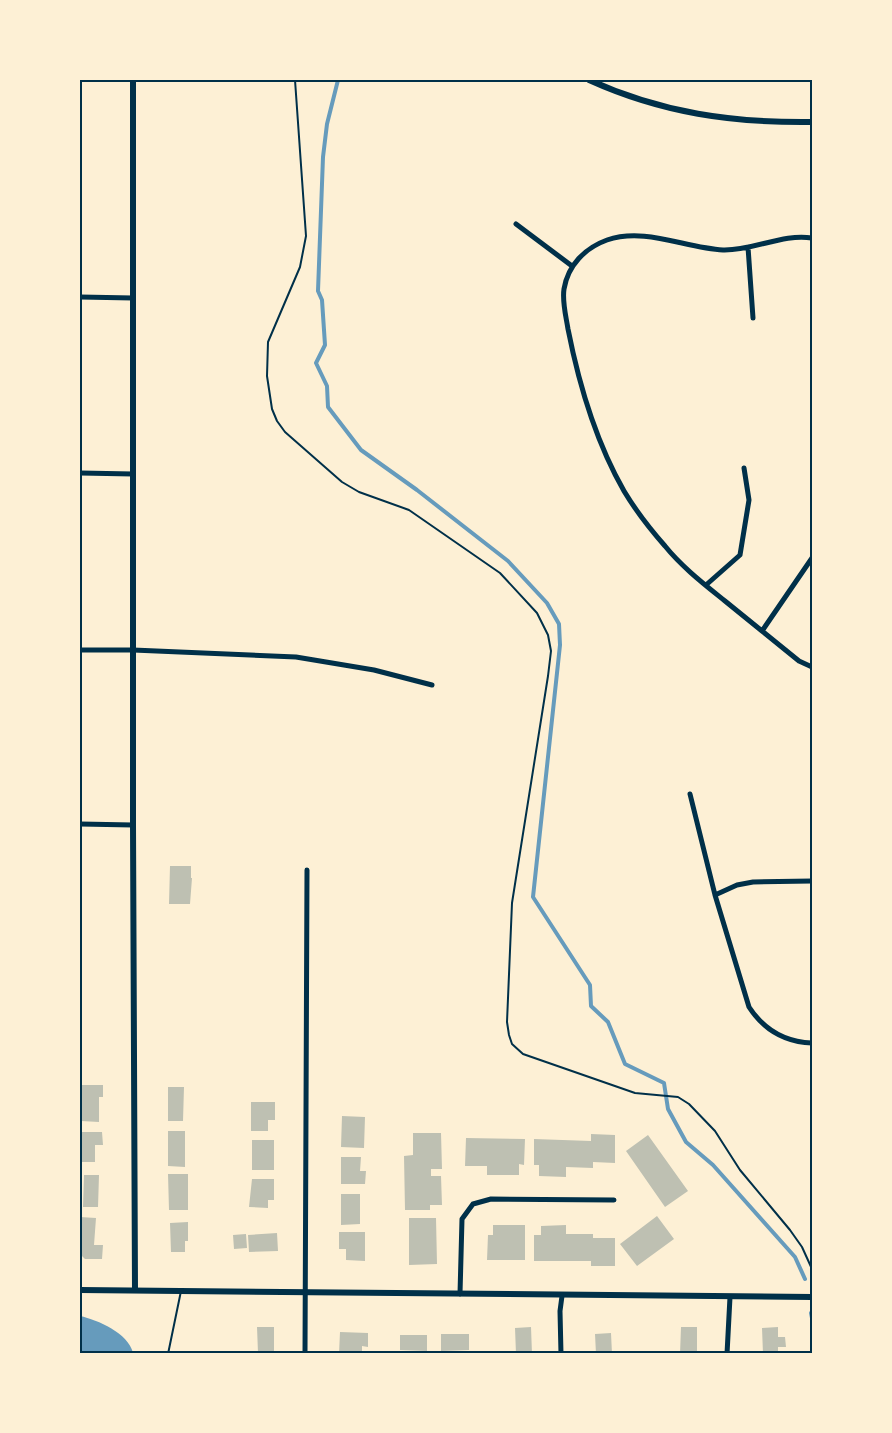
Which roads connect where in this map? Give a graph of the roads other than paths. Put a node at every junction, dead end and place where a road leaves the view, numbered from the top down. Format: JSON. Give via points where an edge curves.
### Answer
{"nodes":[{"id":1,"x":133,"y":80,"type":"edge"},
{"id":2,"x":589,"y":80,"type":"edge"},
{"id":3,"x":813,"y":122,"type":"edge"},
{"id":4,"x":516,"y":224,"type":"dead end"},
{"id":5,"x":813,"y":238,"type":"edge"},
{"id":6,"x":748,"y":247,"type":"junction"},
{"id":7,"x":572,"y":266,"type":"junction"},
{"id":8,"x":80,"y":297,"type":"edge"},
{"id":9,"x":134,"y":298,"type":"junction"},
{"id":10,"x":753,"y":318,"type":"dead end"},
{"id":11,"x":744,"y":468,"type":"dead end"},
{"id":12,"x":80,"y":473,"type":"edge"},
{"id":13,"x":134,"y":474,"type":"junction"},
{"id":14,"x":813,"y":558,"type":"edge"},
{"id":15,"x":706,"y":585,"type":"junction"},
{"id":16,"x":762,"y":631,"type":"junction"},
{"id":17,"x":80,"y":650,"type":"edge"},
{"id":18,"x":133,"y":650,"type":"junction"},
{"id":19,"x":813,"y":667,"type":"edge"},
{"id":20,"x":432,"y":686,"type":"dead end"},
{"id":21,"x":690,"y":794,"type":"dead end"},
{"id":22,"x":80,"y":825,"type":"edge"},
{"id":23,"x":133,"y":825,"type":"junction"},
{"id":24,"x":307,"y":870,"type":"dead end"},
{"id":25,"x":813,"y":880,"type":"edge"},
{"id":26,"x":715,"y":895,"type":"junction"},
{"id":27,"x":813,"y":1043,"type":"edge"},
{"id":28,"x":614,"y":1200,"type":"dead end"},
{"id":29,"x":80,"y":1290,"type":"edge"},
{"id":30,"x":135,"y":1290,"type":"junction"},
{"id":31,"x":181,"y":1291,"type":"junction"},
{"id":32,"x":306,"y":1293,"type":"junction"},
{"id":33,"x":460,"y":1294,"type":"junction"},
{"id":34,"x":562,"y":1296,"type":"junction"},
{"id":35,"x":730,"y":1297,"type":"junction"},
{"id":36,"x":813,"y":1298,"type":"edge"},
{"id":37,"x":168,"y":1353,"type":"edge"},
{"id":38,"x":305,"y":1353,"type":"edge"},
{"id":39,"x":561,"y":1353,"type":"edge"},
{"id":40,"x":727,"y":1353,"type":"edge"}],
"edges":[{"from":1,"to":9,"type":"street"},
{"from":2,"to":3,"type":"street","via":[[623,95],[705,116]]},
{"from":4,"to":7,"type":"street"},
{"from":5,"to":6,"type":"street"},
{"from":6,"to":7,"type":"street","via":[[724,250],[637,235],[621,236],[585,251]]},
{"from":6,"to":10,"type":"street"},
{"from":7,"to":15,"type":"street","via":[[564,297],[571,345],[608,461],[644,521]]},
{"from":8,"to":9,"type":"street"},
{"from":9,"to":13,"type":"street"},
{"from":11,"to":15,"type":"street","via":[[749,500],[740,555]]},
{"from":12,"to":13,"type":"street"},
{"from":13,"to":18,"type":"street"},
{"from":14,"to":16,"type":"street"},
{"from":15,"to":16,"type":"street"},
{"from":16,"to":19,"type":"street","via":[[799,661]]},
{"from":17,"to":18,"type":"street"},
{"from":18,"to":20,"type":"street","via":[[296,657],[374,670]]},
{"from":18,"to":23,"type":"street"},
{"from":21,"to":26,"type":"street"},
{"from":22,"to":23,"type":"street"},
{"from":23,"to":30,"type":"street"},
{"from":24,"to":32,"type":"street"},
{"from":25,"to":26,"type":"street","via":[[753,882]]},
{"from":26,"to":27,"type":"street","via":[[749,1007],[767,1028],[787,1039]]},
{"from":28,"to":33,"type":"street","via":[[491,1198],[473,1204],[462,1219]]},
{"from":29,"to":30,"type":"street"},
{"from":30,"to":31,"type":"street"},
{"from":31,"to":32,"type":"street"},
{"from":31,"to":37,"type":"lane"},
{"from":32,"to":33,"type":"street"},
{"from":32,"to":38,"type":"street"},
{"from":33,"to":34,"type":"street"},
{"from":34,"to":35,"type":"street"},
{"from":34,"to":39,"type":"street"},
{"from":35,"to":36,"type":"street"},
{"from":35,"to":40,"type":"street"}]}
